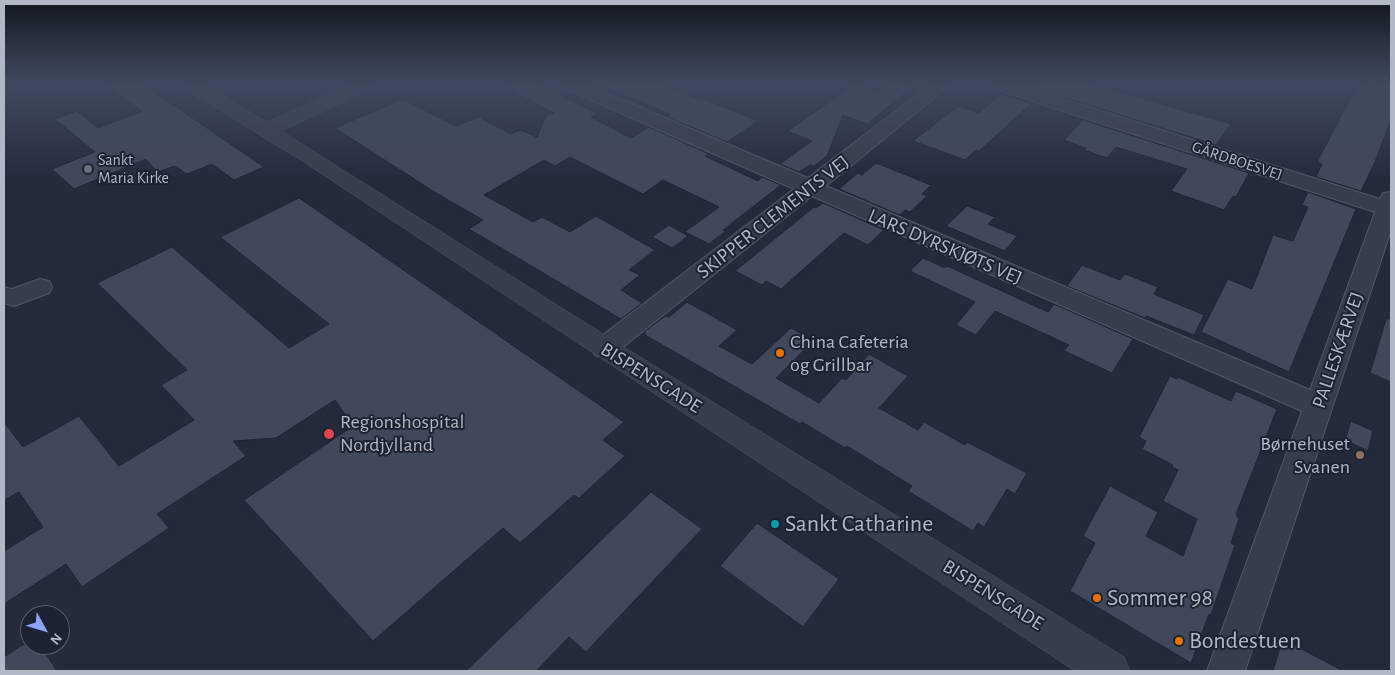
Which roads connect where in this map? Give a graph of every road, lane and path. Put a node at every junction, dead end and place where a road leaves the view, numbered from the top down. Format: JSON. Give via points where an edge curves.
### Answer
{"nodes":[{"id":1,"x":244,"y":116,"type":"edge"},
{"id":2,"x":296,"y":116,"type":"edge"},
{"id":3,"x":644,"y":116,"type":"edge"},
{"id":4,"x":901,"y":116,"type":"edge"},
{"id":5,"x":1104,"y":116,"type":"edge"},
{"id":6,"x":267,"y":130,"type":"junction"},
{"id":7,"x":810,"y":189,"type":"junction"},
{"id":8,"x":1389,"y":204,"type":"edge"},
{"id":9,"x":40,"y":287,"type":"dead end"},
{"id":10,"x":4,"y":296,"type":"edge"},
{"id":11,"x":604,"y":348,"type":"junction"},
{"id":12,"x":1319,"y":406,"type":"junction"},
{"id":13,"x":1110,"y":671,"type":"edge"},
{"id":14,"x":1226,"y":671,"type":"edge"}],
"edges":[{"from":1,"to":6,"type":"street","name":"BISPENSGADE"},
{"from":2,"to":6,"type":"street"},
{"from":3,"to":7,"type":"street","name":"LARS DYRSKJØTS VEJ"},
{"from":4,"to":7,"type":"street","name":"SKIPPER CLEMENTS VEJ"},
{"from":5,"to":8,"type":"street","name":"GÅRDBOESVEJ"},
{"from":6,"to":11,"type":"street","name":"BISPENSGADE"},
{"from":7,"to":11,"type":"street","name":"SKIPPER CLEMENTS VEJ"},
{"from":7,"to":12,"type":"street","name":"LARS DYRSKJØTS VEJ"},
{"from":8,"to":12,"type":"street","name":"PALLESKÆRVEJ"},
{"from":9,"to":10,"type":"street","via":[[14,298]]},
{"from":11,"to":13,"type":"street","name":"BISPENSGADE"},
{"from":12,"to":14,"type":"street","name":"PALLESKÆRVEJ"}]}
